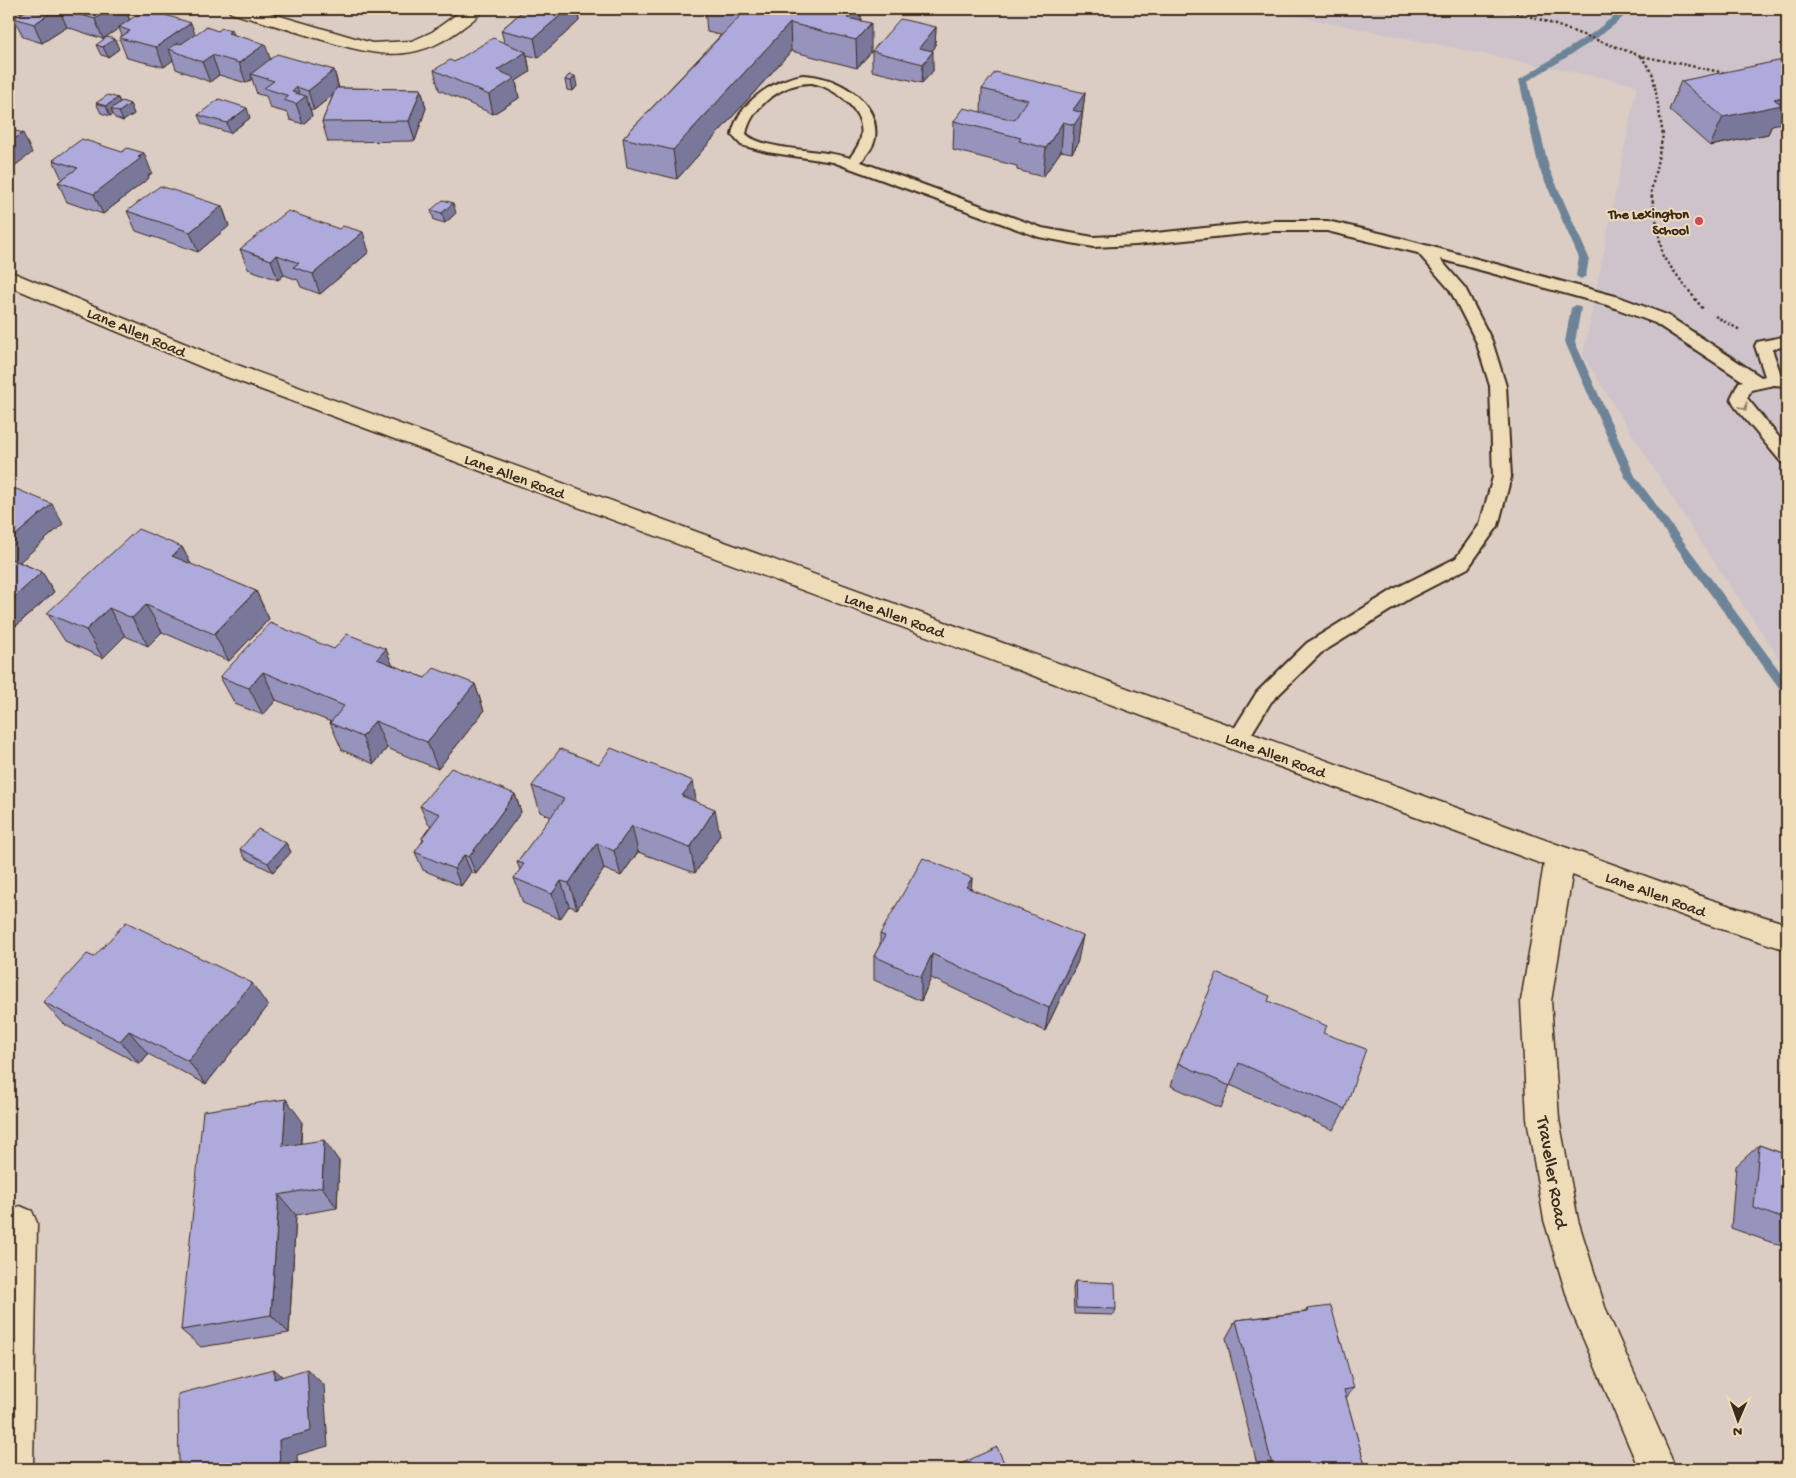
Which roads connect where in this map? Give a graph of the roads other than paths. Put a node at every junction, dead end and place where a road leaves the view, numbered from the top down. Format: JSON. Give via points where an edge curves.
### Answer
{"nodes":[{"id":1,"x":237,"y":9,"type":"edge"},
{"id":2,"x":475,"y":9,"type":"edge"},
{"id":3,"x":853,"y":164,"type":"junction"},
{"id":4,"x":1424,"y":250,"type":"junction"},
{"id":5,"x":9,"y":278,"type":"edge"},
{"id":6,"x":1787,"y":341,"type":"edge"},
{"id":7,"x":1773,"y":381,"type":"edge"},
{"id":8,"x":1787,"y":458,"type":"edge"},
{"id":9,"x":1237,"y":740,"type":"junction"},
{"id":10,"x":1560,"y":858,"type":"junction"},
{"id":11,"x":1787,"y":937,"type":"edge"},
{"id":12,"x":20,"y":1223,"type":"dead end"},
{"id":13,"x":15,"y":1469,"type":"edge"},
{"id":14,"x":1658,"y":1469,"type":"edge"}],
"edges":[{"from":1,"to":2,"type":"street","via":[[385,50],[404,50],[430,43]]},
{"from":3,"to":3,"type":"lane","via":[[746,142],[739,136],[740,126],[767,94],[781,85],[813,79],[842,89],[864,113],[868,139]]},
{"from":3,"to":4,"type":"lane","via":[[1039,232],[1093,242],[1273,226],[1327,226]]},
{"from":4,"to":7,"type":"lane","via":[[1612,301],[1662,319]]},
{"from":4,"to":9,"type":"lane","via":[[1457,288],[1484,341],[1498,386],[1502,477],[1489,526],[1462,563],[1403,593],[1314,648],[1264,697]]},
{"from":5,"to":9,"type":"street","name":"Lane Allen Road","via":[[224,368]]},
{"from":6,"to":7,"type":"lane","via":[[1763,346]]},
{"from":7,"to":8,"type":"lane","one_way":true,"via":[[1746,386],[1739,398]]},
{"from":9,"to":10,"type":"street","name":"Lane Allen Road"},
{"from":10,"to":11,"type":"street","name":"Lane Allen Road"},
{"from":10,"to":14,"type":"street","name":"Traveller Road","via":[[1536,1001],[1543,1119],[1561,1220],[1588,1310]]},
{"from":12,"to":13,"type":"street"}]}
